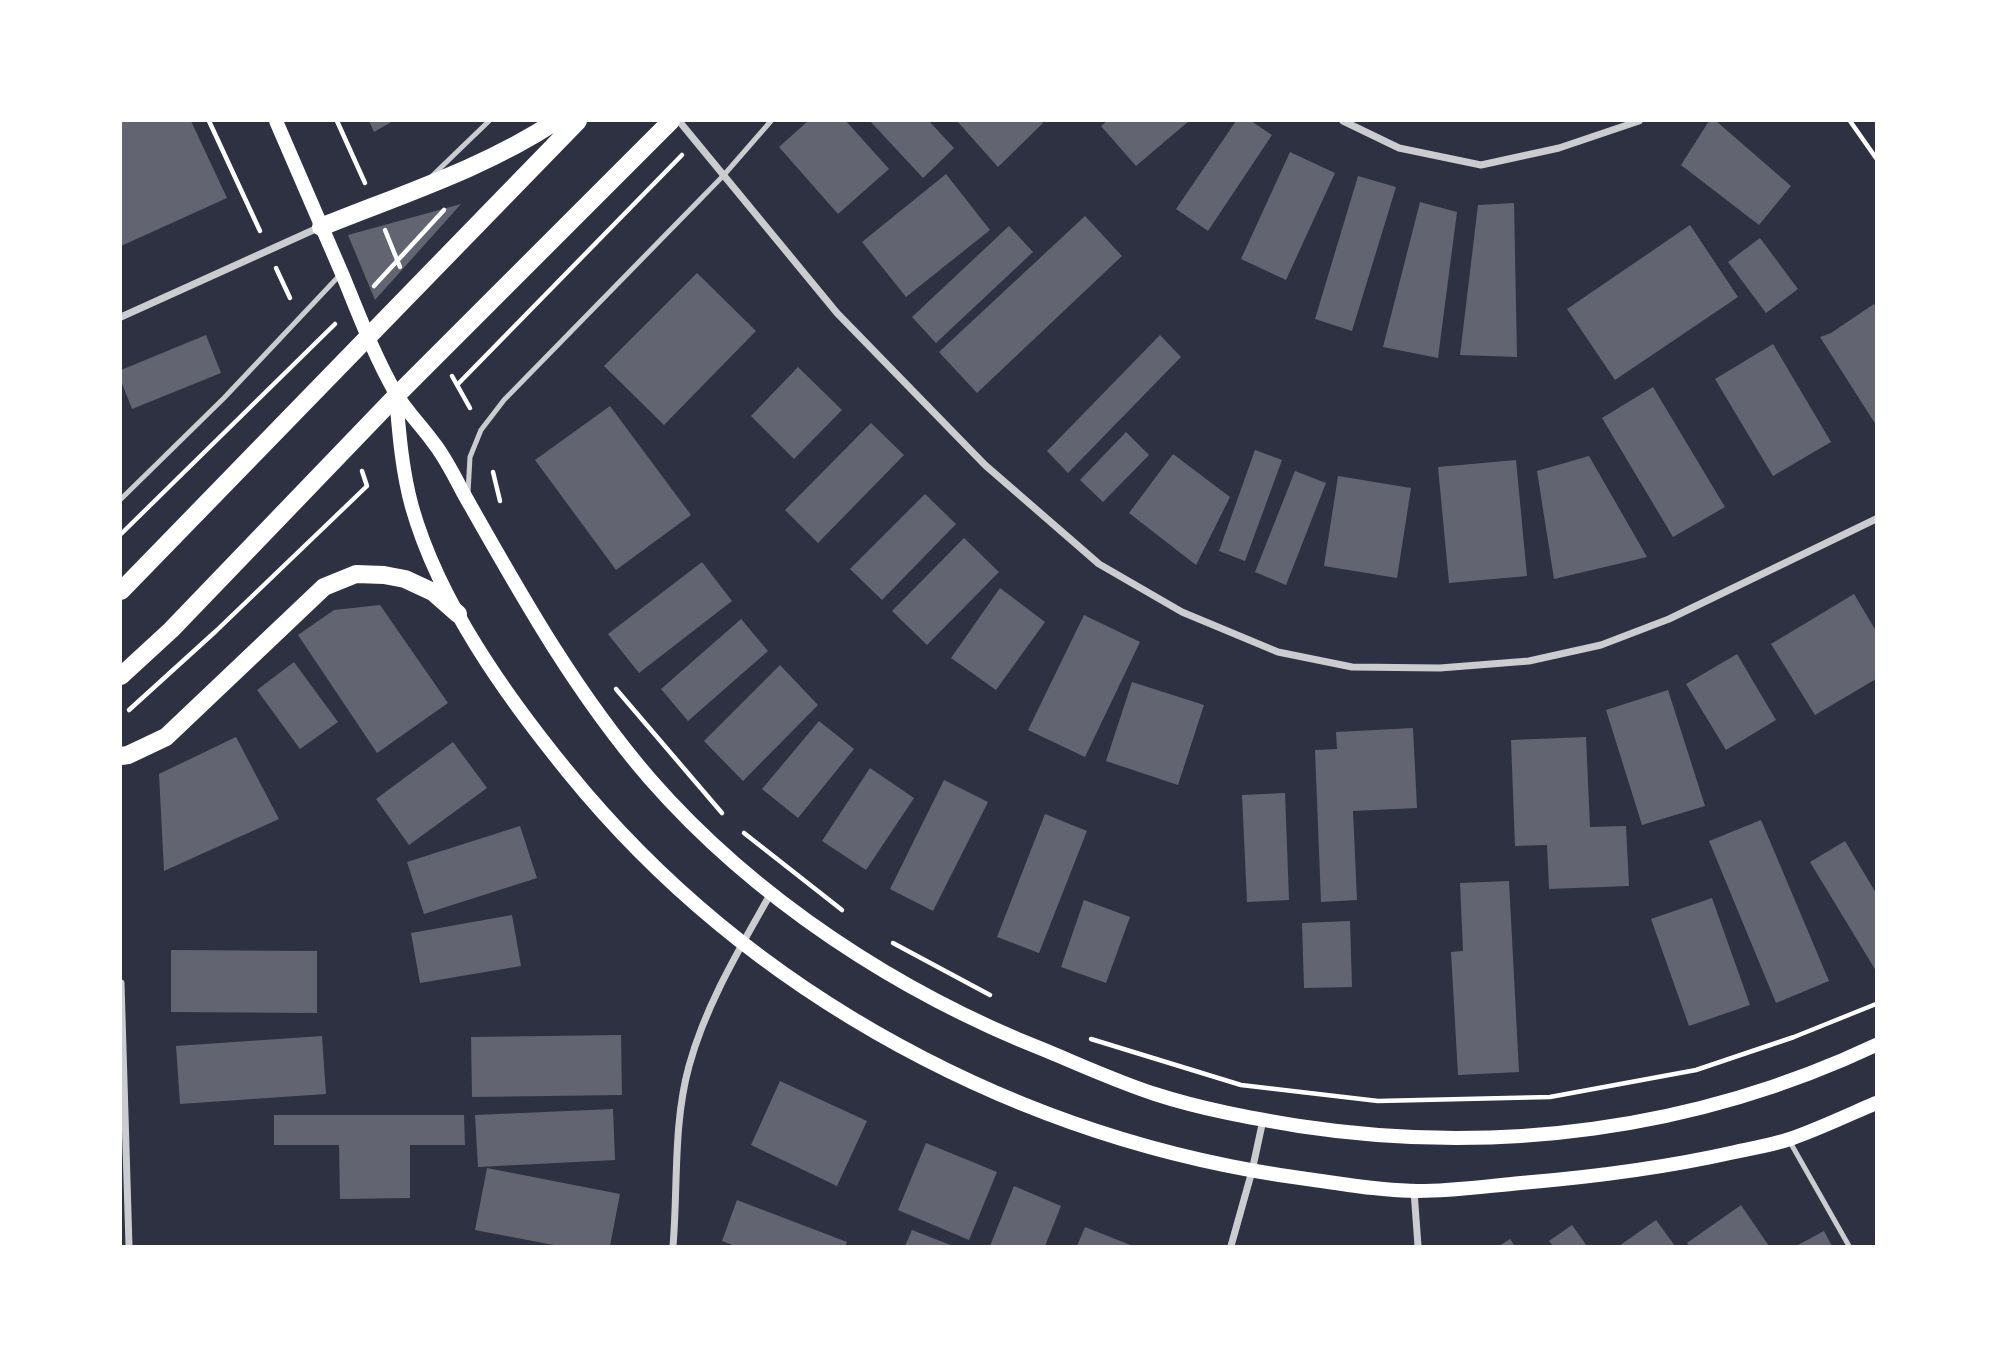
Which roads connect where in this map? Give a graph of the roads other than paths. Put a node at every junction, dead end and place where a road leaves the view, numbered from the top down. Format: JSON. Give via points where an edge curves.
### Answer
{"nodes":[{"id":1,"x":276,"y":121,"type":"edge"},
{"id":2,"x":489,"y":121,"type":"edge"},
{"id":3,"x":556,"y":121,"type":"edge"},
{"id":4,"x":578,"y":121,"type":"edge"},
{"id":5,"x":671,"y":121,"type":"edge"},
{"id":6,"x":679,"y":121,"type":"edge"},
{"id":7,"x":771,"y":121,"type":"edge"},
{"id":8,"x":1343,"y":121,"type":"edge"},
{"id":9,"x":1639,"y":121,"type":"edge"},
{"id":10,"x":723,"y":176,"type":"junction"},
{"id":11,"x":417,"y":190,"type":"junction"},
{"id":12,"x":321,"y":227,"type":"junction"},
{"id":13,"x":342,"y":273,"type":"junction"},
{"id":14,"x":121,"y":317,"type":"edge"},
{"id":15,"x":368,"y":336,"type":"junction"},
{"id":16,"x":397,"y":396,"type":"junction"},
{"id":17,"x":121,"y":499,"type":"edge"},
{"id":18,"x":468,"y":500,"type":"junction"},
{"id":19,"x":1876,"y":519,"type":"edge"},
{"id":20,"x":121,"y":591,"type":"edge"},
{"id":21,"x":458,"y":614,"type":"junction"},
{"id":22,"x":121,"y":676,"type":"edge"},
{"id":23,"x":121,"y":756,"type":"edge"},
{"id":24,"x":771,"y":892,"type":"junction"},
{"id":25,"x":742,"y":944,"type":"junction"},
{"id":26,"x":121,"y":983,"type":"edge"},
{"id":27,"x":1876,"y":1045,"type":"edge"},
{"id":28,"x":1876,"y":1103,"type":"edge"},
{"id":29,"x":1263,"y":1120,"type":"junction"},
{"id":30,"x":1788,"y":1139,"type":"junction"},
{"id":31,"x":1252,"y":1171,"type":"junction"},
{"id":32,"x":1414,"y":1191,"type":"junction"},
{"id":33,"x":129,"y":1246,"type":"edge"},
{"id":34,"x":673,"y":1246,"type":"edge"},
{"id":35,"x":1231,"y":1246,"type":"edge"},
{"id":36,"x":1418,"y":1246,"type":"edge"},
{"id":37,"x":1849,"y":1246,"type":"edge"}],
"edges":[{"from":1,"to":12,"type":"main road"},
{"from":2,"to":11,"type":"lane"},
{"from":3,"to":11,"type":"main road","via":[[499,154]]},
{"from":4,"to":15,"type":"main road"},
{"from":5,"to":16,"type":"main road"},
{"from":6,"to":10,"type":"street"},
{"from":7,"to":10,"type":"lane"},
{"from":8,"to":9,"type":"street","via":[[1399,148],[1481,165],[1559,148]]},
{"from":10,"to":18,"type":"lane","via":[[504,400],[481,430],[470,457]]},
{"from":10,"to":19,"type":"street","via":[[837,313],[985,465],[1099,564],[1182,612],[1278,652],[1352,667],[1440,668],[1529,661],[1601,645],[1669,619]]},
{"from":11,"to":12,"type":"main road"},
{"from":12,"to":13,"type":"main road"},
{"from":12,"to":14,"type":"street"},
{"from":13,"to":15,"type":"main road"},
{"from":13,"to":17,"type":"lane"},
{"from":15,"to":16,"type":"main road"},
{"from":15,"to":20,"type":"main road"},
{"from":16,"to":18,"type":"main road","via":[[436,445]]},
{"from":16,"to":21,"type":"main road","via":[[411,504],[425,547]]},
{"from":16,"to":22,"type":"main road","via":[[172,631]]},
{"from":18,"to":24,"type":"main road","via":[[541,629],[598,716],[652,782]]},
{"from":21,"to":23,"type":"main road","via":[[433,592],[405,579],[356,574],[324,587],[166,737]]},
{"from":21,"to":25,"type":"main road","via":[[534,731],[584,792],[642,856]]},
{"from":24,"to":25,"type":"street"},
{"from":24,"to":29,"type":"main road","via":[[829,936],[916,991],[995,1031],[1156,1095]]},
{"from":25,"to":31,"type":"main road","via":[[860,1023],[996,1094],[1128,1141]]},
{"from":25,"to":34,"type":"street","via":[[704,1022],[689,1067],[680,1114]]},
{"from":26,"to":33,"type":"street"},
{"from":27,"to":29,"type":"main road","via":[[1756,1094],[1597,1128],[1500,1138],[1416,1138],[1352,1134]]},
{"from":28,"to":30,"type":"main road"},
{"from":29,"to":31,"type":"street"},
{"from":30,"to":32,"type":"main road","via":[[1648,1170]]},
{"from":30,"to":37,"type":"lane"},
{"from":31,"to":32,"type":"main road"},
{"from":31,"to":35,"type":"street"},
{"from":32,"to":36,"type":"street"}]}
